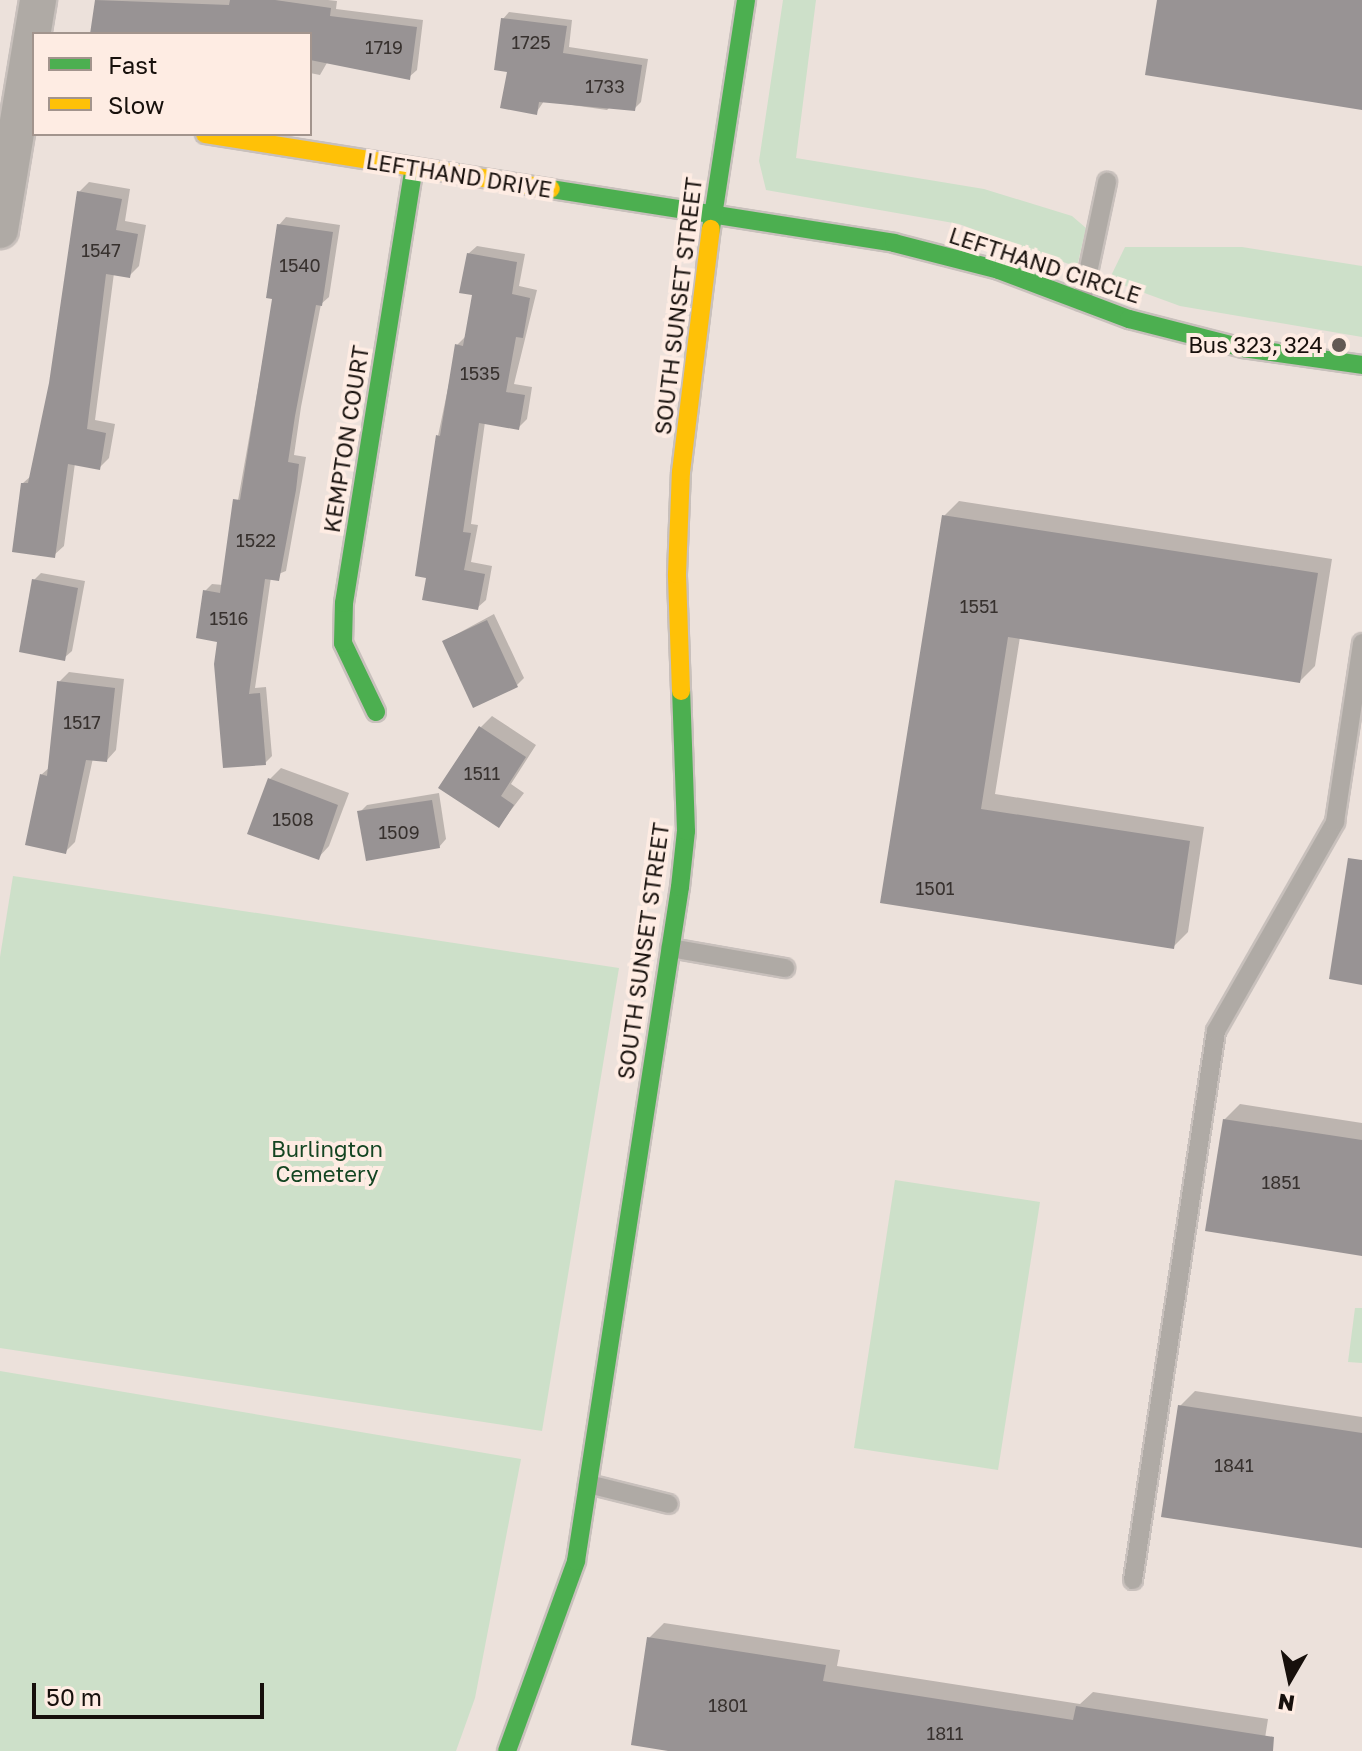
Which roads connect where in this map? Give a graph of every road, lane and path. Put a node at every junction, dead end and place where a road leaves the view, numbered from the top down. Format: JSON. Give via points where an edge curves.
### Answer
{"nodes":[{"id":1,"x":38,"y":0,"type":"edge"},
{"id":2,"x":746,"y":0,"type":"edge"},
{"id":3,"x":18,"y":103,"type":"edge"},
{"id":4,"x":217,"y":136,"type":"edge"},
{"id":5,"x":414,"y":168,"type":"junction"},
{"id":6,"x":1107,"y":182,"type":"dead end"},
{"id":7,"x":713,"y":214,"type":"junction"},
{"id":8,"x":0,"y":230,"type":"edge"},
{"id":9,"x":1082,"y":301,"type":"junction"},
{"id":10,"x":1362,"y":365,"type":"edge"},
{"id":11,"x":1362,"y":643,"type":"edge"},
{"id":12,"x":376,"y":712,"type":"dead end"},
{"id":13,"x":670,"y":948,"type":"junction"},
{"id":14,"x":785,"y":968,"type":"dead end"},
{"id":15,"x":588,"y":1484,"type":"junction"},
{"id":16,"x":669,"y":1504,"type":"dead end"},
{"id":17,"x":1133,"y":1580,"type":"dead end"},
{"id":18,"x":507,"y":1751,"type":"edge"}],
"edges":[{"from":1,"to":3,"type":"street"},
{"from":2,"to":7,"type":"street","name":"SOUTH SUNSET STREET"},
{"from":3,"to":8,"type":"street"},
{"from":4,"to":5,"type":"street","name":"LEFTHAND DRIVE"},
{"from":5,"to":7,"type":"street","name":"LEFTHAND DRIVE"},
{"from":5,"to":12,"type":"street","name":"KEMPTON COURT","via":[[344,603],[343,643],[356,681]]},
{"from":6,"to":9,"type":"lane"},
{"from":7,"to":9,"type":"street","name":"LEFTHAND CIRCLE","via":[[894,243],[999,270]]},
{"from":7,"to":13,"type":"street","name":"SOUTH SUNSET STREET","via":[[677,532],[686,831]]},
{"from":9,"to":10,"type":"street","name":"LEFTHAND CIRCLE","via":[[1243,348]]},
{"from":11,"to":17,"type":"lane","via":[[1335,822],[1216,1031]]},
{"from":13,"to":14,"type":"lane"},
{"from":13,"to":15,"type":"street","name":"SOUTH SUNSET STREET"},
{"from":15,"to":16,"type":"lane"},
{"from":15,"to":18,"type":"street","name":"SOUTH SUNSET STREET","via":[[576,1561]]}]}
